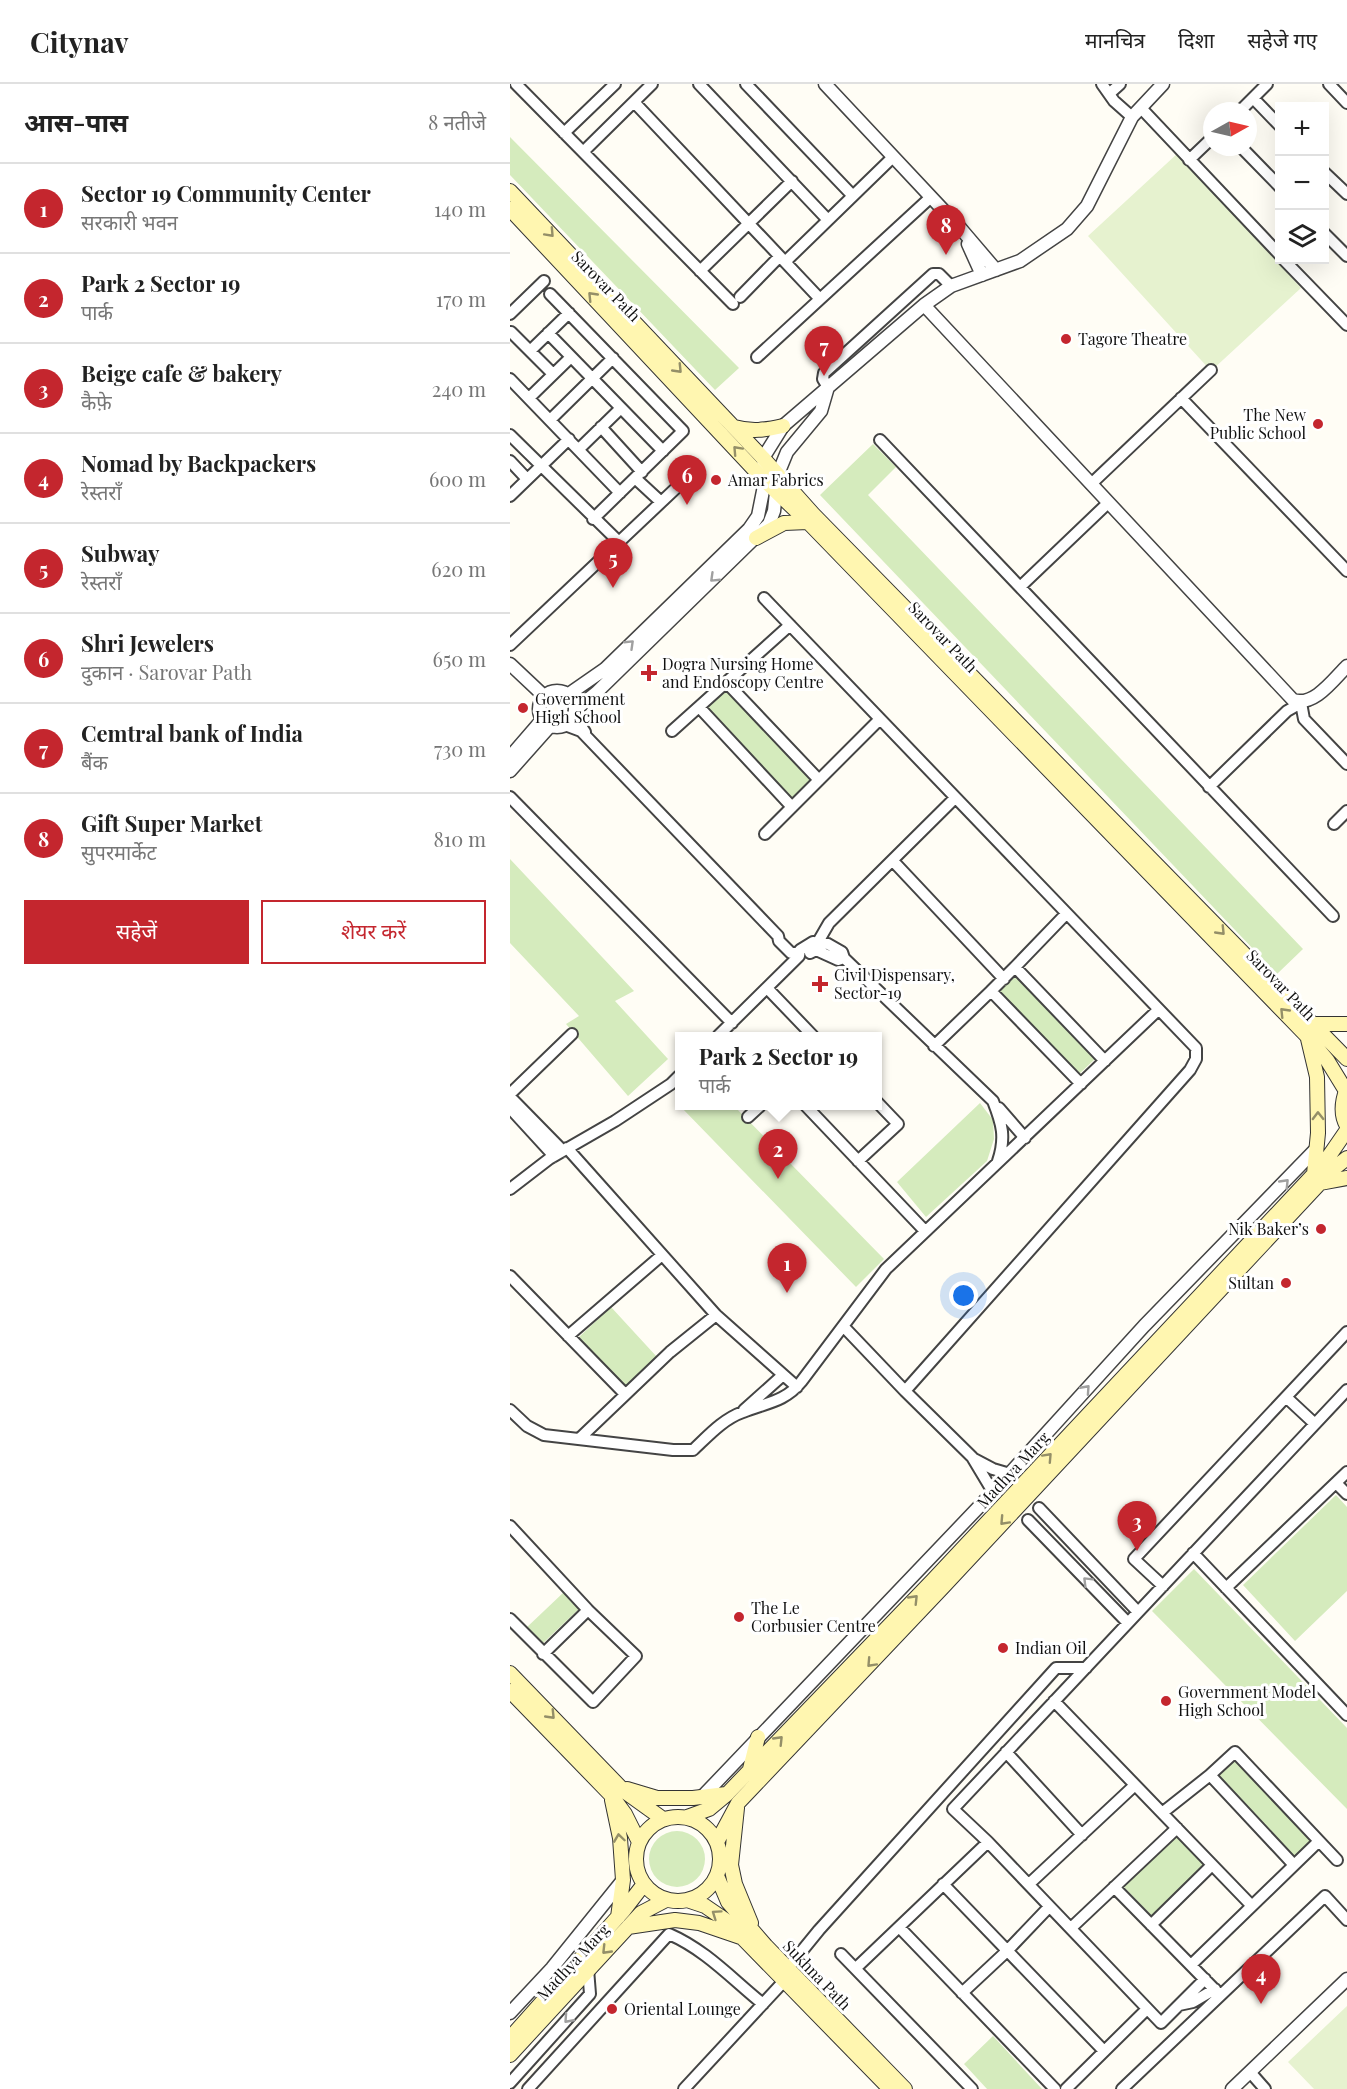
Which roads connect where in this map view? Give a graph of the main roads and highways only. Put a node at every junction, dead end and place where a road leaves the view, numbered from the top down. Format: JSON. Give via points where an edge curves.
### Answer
{"nodes":[{"id":1,"x":510,"y":191,"type":"edge"},
{"id":2,"x":510,"y":210,"type":"edge"},
{"id":3,"x":732,"y":426,"type":"junction"},
{"id":4,"x":783,"y":426,"type":"road end"},
{"id":5,"x":771,"y":477,"type":"junction"},
{"id":6,"x":808,"y":522,"type":"junction"},
{"id":7,"x":756,"y":538,"type":"road end"},
{"id":8,"x":1347,"y":1024,"type":"edge"},
{"id":9,"x":1309,"y":1029,"type":"junction"},
{"id":10,"x":1347,"y":1059,"type":"edge"},
{"id":11,"x":1346,"y":1090,"type":"edge"},
{"id":12,"x":1347,"y":1128,"type":"edge"},
{"id":13,"x":1347,"y":1158,"type":"edge"},
{"id":14,"x":1317,"y":1178,"type":"junction"},
{"id":15,"x":1347,"y":1178,"type":"edge"},
{"id":16,"x":510,"y":1673,"type":"edge"},
{"id":17,"x":510,"y":1691,"type":"edge"},
{"id":18,"x":758,"y":1737,"type":"road end"},
{"id":19,"x":750,"y":1771,"type":"junction"},
{"id":20,"x":615,"y":1791,"type":"junction"},
{"id":21,"x":733,"y":1799,"type":"junction"},
{"id":22,"x":687,"y":1817,"type":"junction"},
{"id":23,"x":663,"y":1819,"type":"junction"},
{"id":24,"x":639,"y":1842,"type":"junction"},
{"id":25,"x":717,"y":1842,"type":"junction"},
{"id":26,"x":717,"y":1876,"type":"junction"},
{"id":27,"x":644,"y":1884,"type":"junction"},
{"id":28,"x":666,"y":1900,"type":"junction"},
{"id":29,"x":687,"y":1900,"type":"junction"},
{"id":30,"x":623,"y":1922,"type":"junction"},
{"id":31,"x":750,"y":1936,"type":"junction"},
{"id":32,"x":583,"y":1965,"type":"junction"},
{"id":33,"x":787,"y":1974,"type":"junction"},
{"id":34,"x":510,"y":2038,"type":"edge"},
{"id":35,"x":510,"y":2055,"type":"edge"},
{"id":36,"x":890,"y":2089,"type":"edge"},
{"id":37,"x":905,"y":2089,"type":"edge"}],
"edges":[{"from":1,"to":3,"type":"main road","name":"Sarovar Path","one_way":true},
{"from":5,"to":2,"type":"main road","name":"Sarovar Path","one_way":true},
{"from":3,"to":4,"type":"main road","via":[[749,431]]},
{"from":3,"to":5,"type":"main road","name":"Sarovar Path","via":[[764,458]]},
{"from":5,"to":6,"type":"main road","name":"Sarovar Path","via":[[777,492]]},
{"from":5,"to":9,"type":"main road","name":"Sarovar Path","one_way":true,"via":[[822,522]]},
{"from":6,"to":7,"type":"main road","via":[[784,523]]},
{"from":9,"to":6,"type":"main road","name":"Sarovar Path","one_way":true},
{"from":8,"to":9,"type":"main road"},
{"from":9,"to":10,"type":"main road","name":"Sarovar Path"},
{"from":9,"to":11,"type":"main road","name":"Sarovar Path"},
{"from":14,"to":9,"type":"main road","one_way":true,"via":[[1317,1077]]},
{"from":11,"to":12,"type":"main road","via":[[1342,1111]]},
{"from":12,"to":14,"type":"main road","name":"Madhya Marg"},
{"from":13,"to":14,"type":"main road","name":"Madhya Marg"},
{"from":14,"to":15,"type":"main road"},
{"from":19,"to":14,"type":"main road","name":"Madhya Marg","one_way":true},
{"from":14,"to":21,"type":"main road","name":"Madhya Marg","one_way":true,"via":[[943,1587]]},
{"from":16,"to":20,"type":"main road","one_way":true},
{"from":17,"to":20,"type":"main road"},
{"from":18,"to":19,"type":"main road"},
{"from":19,"to":21,"type":"main road","name":"Madhya Marg"},
{"from":20,"to":21,"type":"main road","via":[[657,1798]]},
{"from":20,"to":23,"type":"main road"},
{"from":20,"to":24,"type":"main road"},
{"from":30,"to":20,"type":"main road","one_way":true},
{"from":21,"to":22,"type":"main road","name":"Madhya Marg"},
{"from":21,"to":25,"type":"main road","name":"Madhya Marg"},
{"from":21,"to":31,"type":"main road","via":[[731,1865]]},
{"from":22,"to":23,"type":"main road"},
{"from":22,"to":25,"type":"main road","via":[[703,1824]]},
{"from":23,"to":24,"type":"main road","via":[[655,1822]]},
{"from":24,"to":27,"type":"main road","via":[[635,1861]]},
{"from":25,"to":26,"type":"main road"},
{"from":26,"to":29,"type":"main road","via":[[703,1893]]},
{"from":26,"to":31,"type":"main road","name":"Sukhna Path"},
{"from":27,"to":28,"type":"main road"},
{"from":27,"to":30,"type":"main road","name":"Madhya Marg"},
{"from":28,"to":29,"type":"main road"},
{"from":28,"to":30,"type":"main road","name":"Madhya Marg"},
{"from":31,"to":29,"type":"main road","name":"Sukhna Path","one_way":true,"via":[[705,1906]]},
{"from":30,"to":31,"type":"main road","via":[[675,1920]]},
{"from":30,"to":32,"type":"main road","name":"Madhya Marg"},
{"from":31,"to":33,"type":"main road","name":"Sukhna Path"},
{"from":32,"to":34,"type":"main road","name":"Madhya Marg"},
{"from":32,"to":35,"type":"main road","name":"Madhya Marg"},
{"from":33,"to":36,"type":"main road","name":"Sukhna Path"},
{"from":33,"to":37,"type":"main road","name":"Sukhna Path"}]}
